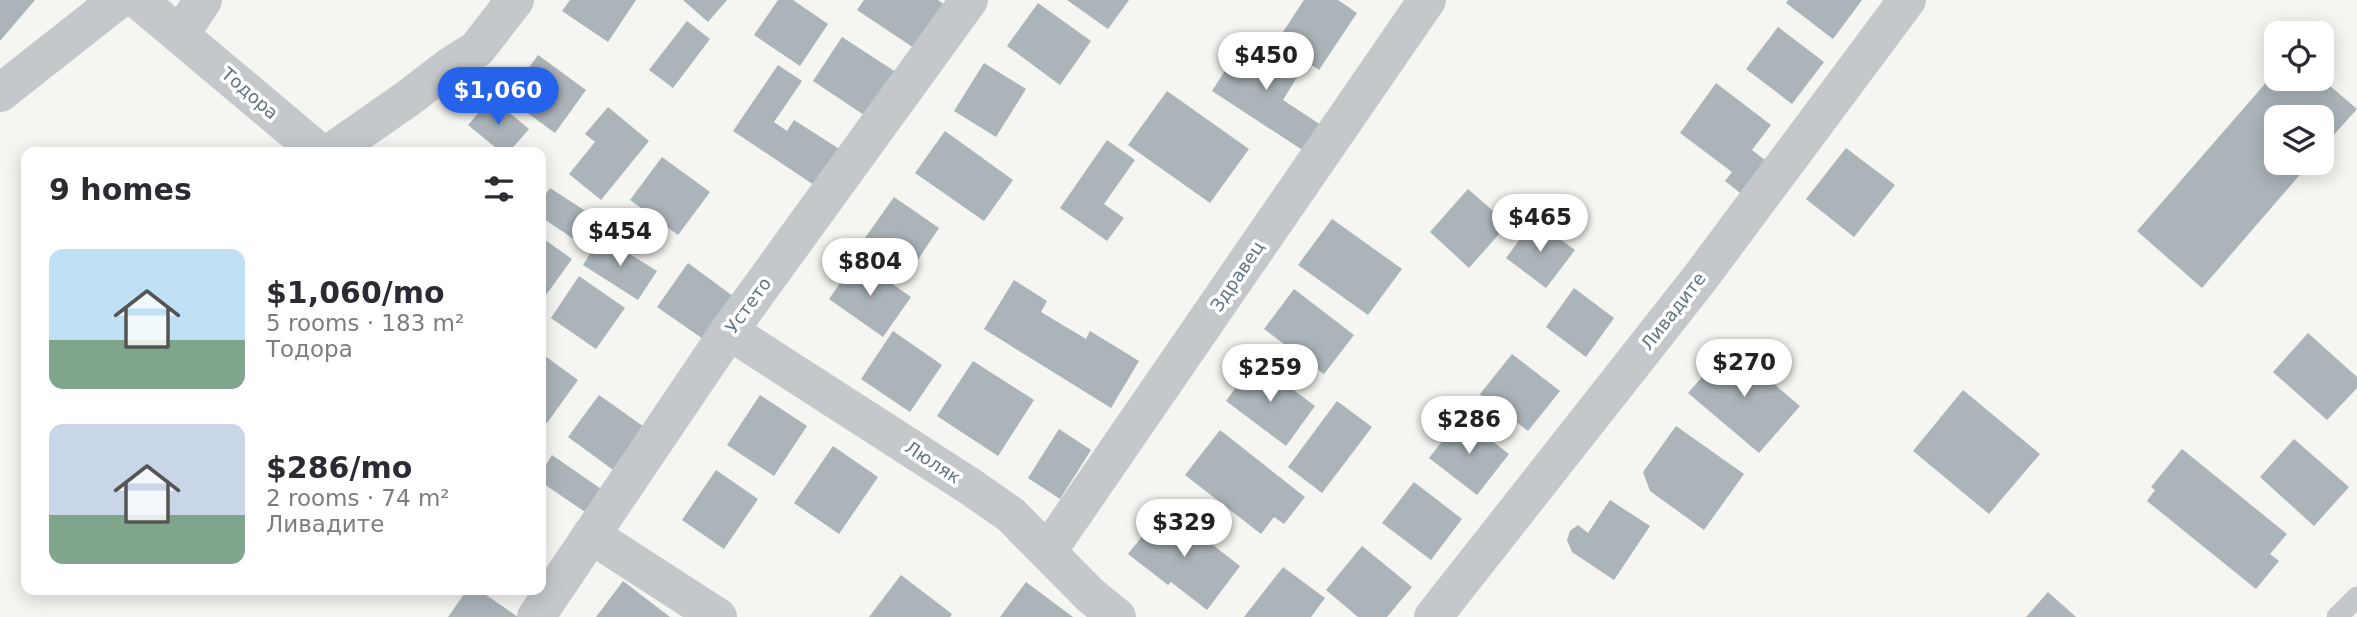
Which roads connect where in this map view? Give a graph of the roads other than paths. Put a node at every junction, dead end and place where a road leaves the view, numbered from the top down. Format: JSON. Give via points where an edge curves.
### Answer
{"nodes":[{"id":1,"x":118,"y":0,"type":"edge"},
{"id":2,"x":138,"y":0,"type":"edge"},
{"id":3,"x":203,"y":0,"type":"edge"},
{"id":4,"x":514,"y":0,"type":"edge"},
{"id":5,"x":969,"y":0,"type":"edge"},
{"id":6,"x":1427,"y":0,"type":"edge"},
{"id":7,"x":1907,"y":0,"type":"edge"},
{"id":8,"x":181,"y":34,"type":"junction"},
{"id":9,"x":0,"y":93,"type":"edge"},
{"id":10,"x":313,"y":147,"type":"edge"},
{"id":11,"x":338,"y":147,"type":"edge"},
{"id":12,"x":729,"y":331,"type":"junction"},
{"id":13,"x":591,"y":535,"type":"junction"},
{"id":14,"x":1048,"y":551,"type":"junction"},
{"id":15,"x":2357,"y":597,"type":"edge"},
{"id":16,"x":536,"y":617,"type":"edge"},
{"id":17,"x":718,"y":617,"type":"edge"},
{"id":18,"x":1117,"y":617,"type":"edge"},
{"id":19,"x":1433,"y":617,"type":"edge"},
{"id":20,"x":2337,"y":617,"type":"edge"}],
"edges":[{"from":1,"to":9,"type":"street"},
{"from":2,"to":8,"type":"street","name":"Тодора"},
{"from":3,"to":8,"type":"street"},
{"from":4,"to":11,"type":"street","via":[[477,49]]},
{"from":5,"to":12,"type":"street","name":"Устето"},
{"from":6,"to":14,"type":"street","name":"Здравец"},
{"from":7,"to":19,"type":"street","name":"Ливадите","via":[[1700,278]]},
{"from":8,"to":10,"type":"street","name":"Тодора"},
{"from":12,"to":13,"type":"street","name":"Устето"},
{"from":12,"to":14,"type":"street","name":"Люляк","via":[[971,486],[1011,515]]},
{"from":13,"to":16,"type":"street","name":"Устето"},
{"from":13,"to":17,"type":"street"},
{"from":14,"to":18,"type":"street","name":"Люляк"},
{"from":15,"to":20,"type":"lane"}]}
